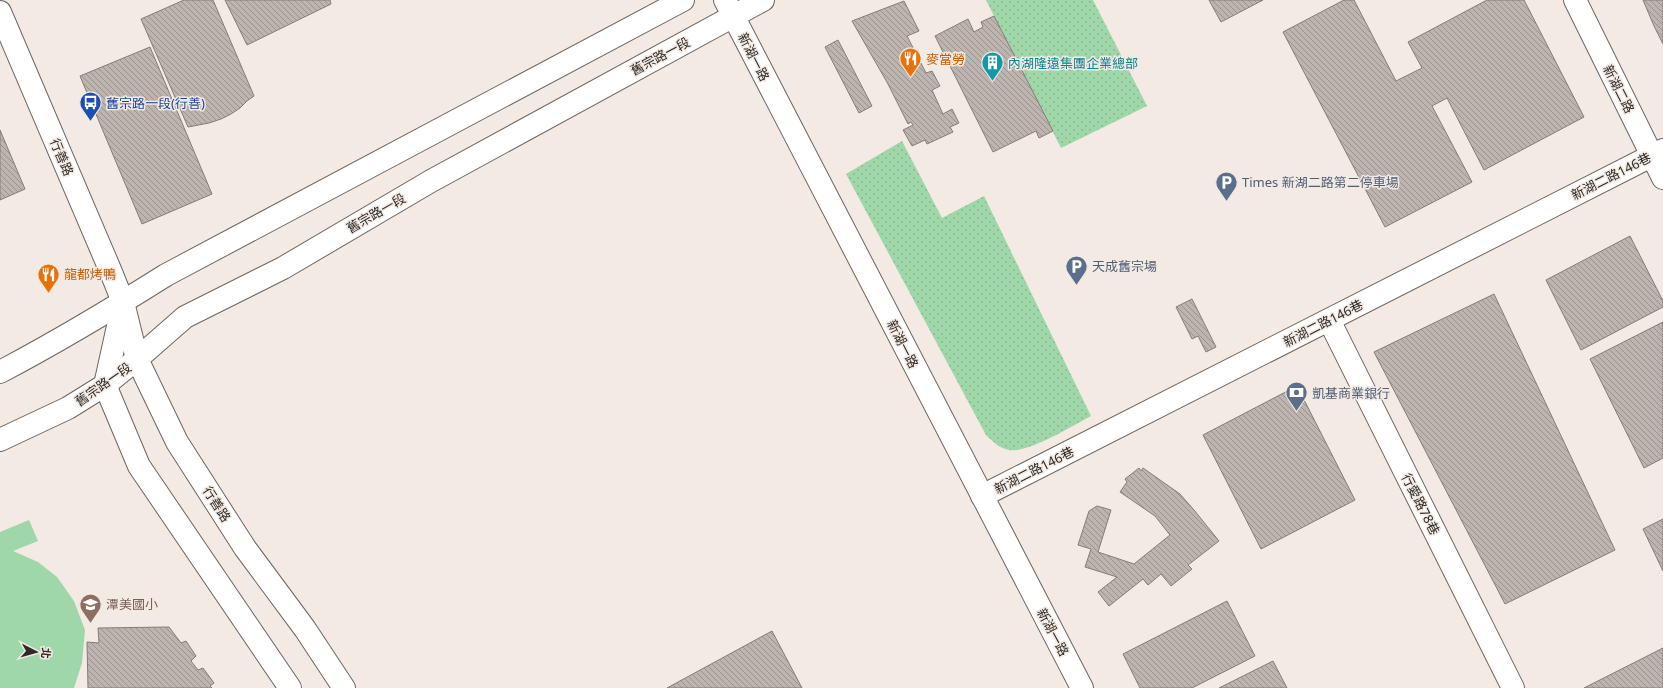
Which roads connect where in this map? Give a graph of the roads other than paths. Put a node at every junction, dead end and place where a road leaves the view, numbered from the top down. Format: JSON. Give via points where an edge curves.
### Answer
{"nodes":[{"id":1,"x":683,"y":0,"type":"edge"},
{"id":2,"x":763,"y":0,"type":"edge"},
{"id":3,"x":1574,"y":0,"type":"edge"},
{"id":4,"x":729,"y":8,"type":"edge"},
{"id":5,"x":2,"y":20,"type":"edge"},
{"id":6,"x":1657,"y":152,"type":"edge"},
{"id":7,"x":1663,"y":178,"type":"edge"},
{"id":8,"x":123,"y":302,"type":"junction"},
{"id":9,"x":1329,"y":320,"type":"junction"},
{"id":10,"x":137,"y":360,"type":"junction"},
{"id":11,"x":0,"y":372,"type":"edge"},
{"id":12,"x":105,"y":385,"type":"junction"},
{"id":13,"x":0,"y":440,"type":"edge"},
{"id":14,"x":982,"y":496,"type":"junction"},
{"id":15,"x":290,"y":688,"type":"edge"},
{"id":16,"x":344,"y":688,"type":"edge"},
{"id":17,"x":1082,"y":688,"type":"edge"},
{"id":18,"x":1512,"y":688,"type":"edge"}],
"edges":[{"from":1,"to":8,"type":"street","via":[[166,275]]},
{"from":2,"to":4,"type":"street","name":"舊宗路一段"},
{"from":3,"to":6,"type":"street","name":"新湖二路"},
{"from":4,"to":10,"type":"street","name":"舊宗路一段","via":[[283,268],[185,317]]},
{"from":4,"to":14,"type":"street","name":"新湖一路"},
{"from":5,"to":8,"type":"street","name":"行善路"},
{"from":6,"to":7,"type":"street","name":"新湖二路"},
{"from":6,"to":9,"type":"street","name":"新湖二路146巷"},
{"from":8,"to":10,"type":"street","name":"行善路"},
{"from":8,"to":11,"type":"street"},
{"from":8,"to":12,"type":"street"},
{"from":9,"to":14,"type":"street","name":"新湖二路146巷"},
{"from":9,"to":18,"type":"street","name":"行愛路78巷"},
{"from":10,"to":12,"type":"street","name":"舊宗路一段"},
{"from":10,"to":16,"type":"street","name":"行善路","via":[[177,442],[245,548],[305,629]]},
{"from":12,"to":13,"type":"street","name":"舊宗路一段","via":[[68,408]]},
{"from":12,"to":15,"type":"street","via":[[139,466]]},
{"from":14,"to":17,"type":"street","name":"新湖一路"}]}
